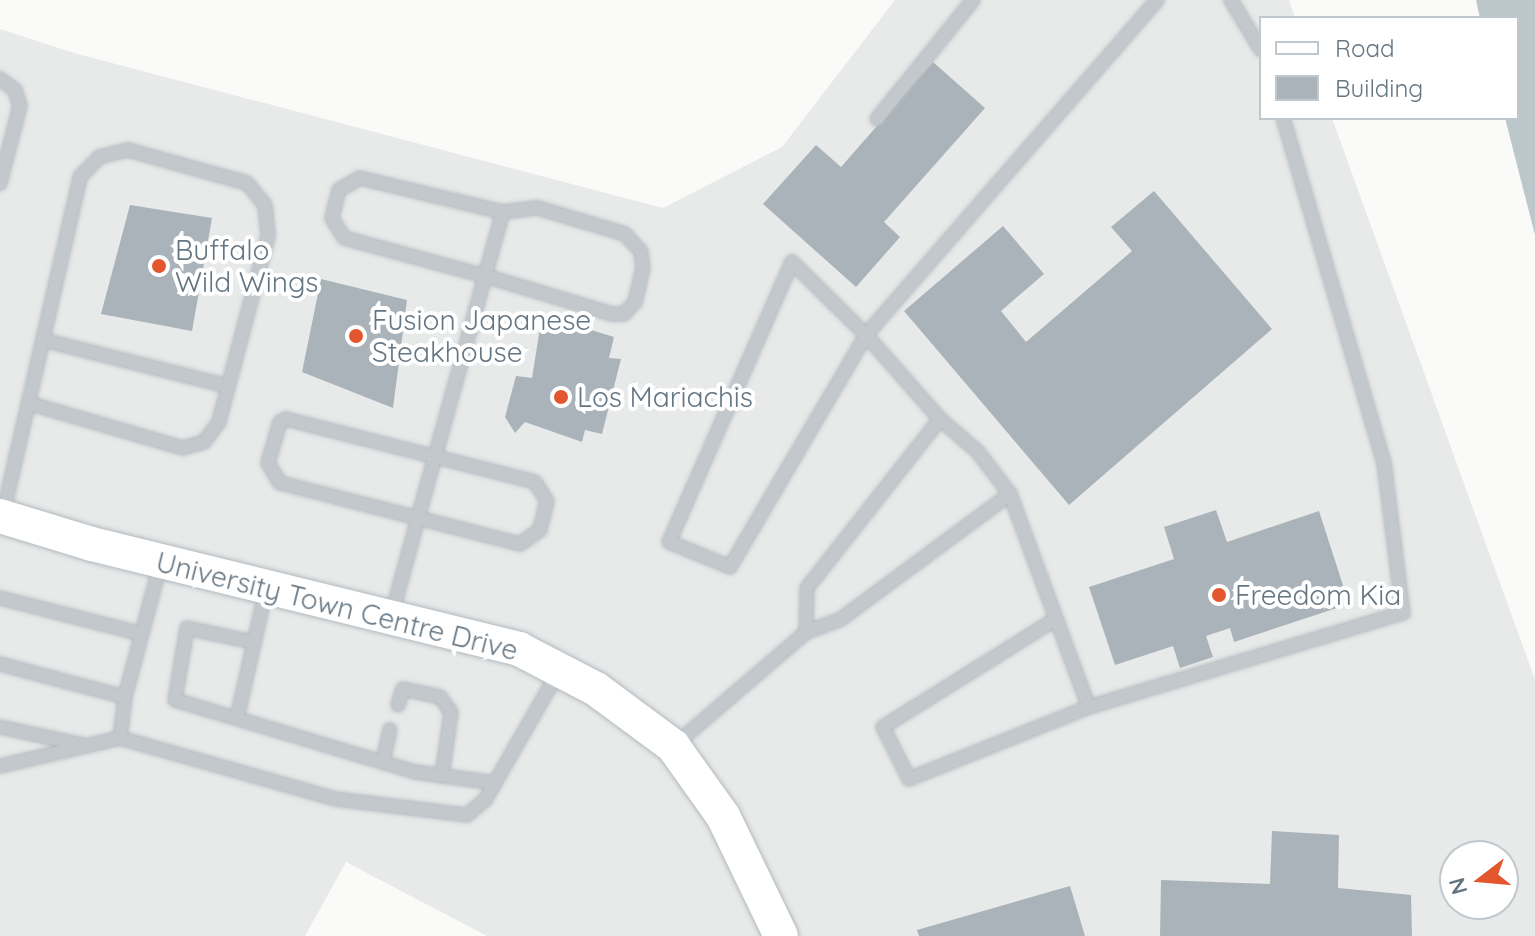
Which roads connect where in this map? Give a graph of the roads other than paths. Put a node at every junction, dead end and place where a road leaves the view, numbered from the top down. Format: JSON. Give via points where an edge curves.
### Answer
{"nodes":[{"id":1,"x":973,"y":0,"type":"edge"},
{"id":2,"x":1157,"y":0,"type":"edge"},
{"id":3,"x":1231,"y":0,"type":"edge"},
{"id":4,"x":1259,"y":47,"type":"edge"},
{"id":5,"x":0,"y":79,"type":"edge"},
{"id":6,"x":877,"y":119,"type":"dead end"},
{"id":7,"x":1284,"y":120,"type":"edge"},
{"id":8,"x":0,"y":183,"type":"edge"},
{"id":9,"x":503,"y":212,"type":"junction"},
{"id":10,"x":485,"y":276,"type":"junction"},
{"id":11,"x":866,"y":335,"type":"junction"},
{"id":12,"x":43,"y":340,"type":"junction"},
{"id":13,"x":228,"y":386,"type":"junction"},
{"id":14,"x":28,"y":403,"type":"junction"},
{"id":15,"x":940,"y":419,"type":"junction"},
{"id":16,"x":435,"y":456,"type":"junction"},
{"id":17,"x":1010,"y":494,"type":"junction"},
{"id":18,"x":1,"y":516,"type":"edge"},
{"id":19,"x":418,"y":518,"type":"junction"},
{"id":20,"x":161,"y":561,"type":"junction"},
{"id":21,"x":267,"y":587,"type":"junction"},
{"id":22,"x":0,"y":598,"type":"edge"},
{"id":23,"x":391,"y":617,"type":"junction"},
{"id":24,"x":1056,"y":619,"type":"junction"},
{"id":25,"x":806,"y":632,"type":"junction"},
{"id":26,"x":142,"y":634,"type":"junction"},
{"id":27,"x":253,"y":642,"type":"junction"},
{"id":28,"x":0,"y":664,"type":"edge"},
{"id":29,"x":559,"y":670,"type":"junction"},
{"id":30,"x":125,"y":697,"type":"junction"},
{"id":31,"x":398,"y":705,"type":"dead end"},
{"id":32,"x":1089,"y":707,"type":"junction"},
{"id":33,"x":237,"y":718,"type":"junction"},
{"id":34,"x":0,"y":727,"type":"edge"},
{"id":35,"x":390,"y":730,"type":"dead end"},
{"id":36,"x":120,"y":738,"type":"junction"},
{"id":37,"x":673,"y":746,"type":"junction"},
{"id":38,"x":92,"y":747,"type":"junction"},
{"id":39,"x":383,"y":762,"type":"junction"},
{"id":40,"x":0,"y":766,"type":"edge"},
{"id":41,"x":442,"y":776,"type":"junction"},
{"id":42,"x":495,"y":783,"type":"junction"},
{"id":43,"x":781,"y":936,"type":"edge"}],
"edges":[{"from":1,"to":6,"type":"lane"},
{"from":2,"to":11,"type":"lane"},
{"from":3,"to":4,"type":"lane"},
{"from":5,"to":8,"type":"lane","via":[[15,90],[20,106]]},
{"from":7,"to":32,"type":"lane","via":[[1384,463],[1403,613]]},
{"from":9,"to":10,"type":"lane"},
{"from":9,"to":10,"type":"lane","via":[[538,208],[625,234],[642,260],[635,302],[624,314],[612,314]]},
{"from":9,"to":10,"type":"lane","via":[[360,178],[339,190],[332,218],[344,238]]},
{"from":10,"to":16,"type":"lane"},
{"from":11,"to":11,"type":"lane","via":[[792,262],[669,542],[730,567]]},
{"from":11,"to":15,"type":"lane"},
{"from":12,"to":13,"type":"lane"},
{"from":12,"to":13,"type":"lane","via":[[80,177],[99,157],[128,150],[247,183],[265,205],[268,236]]},
{"from":12,"to":14,"type":"lane"},
{"from":13,"to":14,"type":"lane","via":[[219,422],[204,442],[183,448]]},
{"from":14,"to":18,"type":"lane"},
{"from":15,"to":17,"type":"lane","via":[[978,452]]},
{"from":15,"to":25,"type":"lane","via":[[807,588]]},
{"from":16,"to":19,"type":"lane"},
{"from":16,"to":19,"type":"lane","via":[[535,482],[547,501],[540,530],[520,544]]},
{"from":16,"to":19,"type":"lane","via":[[286,419],[280,422],[268,463],[280,483]]},
{"from":17,"to":24,"type":"lane"},
{"from":17,"to":25,"type":"lane","via":[[841,619]]},
{"from":18,"to":20,"type":"street","name":"University Town Centre Drive"},
{"from":19,"to":23,"type":"lane"},
{"from":20,"to":21,"type":"street","name":"University Town Centre Drive"},
{"from":20,"to":26,"type":"lane"},
{"from":21,"to":23,"type":"street","name":"University Town Centre Drive"},
{"from":21,"to":27,"type":"lane"},
{"from":22,"to":26,"type":"lane"},
{"from":23,"to":29,"type":"street","name":"University Town Centre Drive","via":[[519,649]]},
{"from":24,"to":32,"type":"lane"},
{"from":24,"to":32,"type":"lane","via":[[883,727],[909,779]]},
{"from":25,"to":37,"type":"lane"},
{"from":26,"to":30,"type":"lane"},
{"from":27,"to":33,"type":"lane"},
{"from":27,"to":33,"type":"lane","via":[[187,628],[175,700]]},
{"from":28,"to":30,"type":"lane"},
{"from":29,"to":37,"type":"street","name":"University Town Centre Drive","via":[[596,689]]},
{"from":29,"to":42,"type":"lane"},
{"from":30,"to":36,"type":"lane"},
{"from":31,"to":41,"type":"lane","via":[[403,689],[440,697],[451,712]]},
{"from":33,"to":39,"type":"lane"},
{"from":34,"to":38,"type":"lane"},
{"from":35,"to":39,"type":"lane"},
{"from":36,"to":38,"type":"lane"},
{"from":36,"to":42,"type":"lane","via":[[336,799],[467,815]]},
{"from":37,"to":43,"type":"street","name":"University Town Centre Drive","via":[[723,816]]},
{"from":38,"to":40,"type":"lane"},
{"from":39,"to":41,"type":"lane"},
{"from":41,"to":42,"type":"lane"}]}
